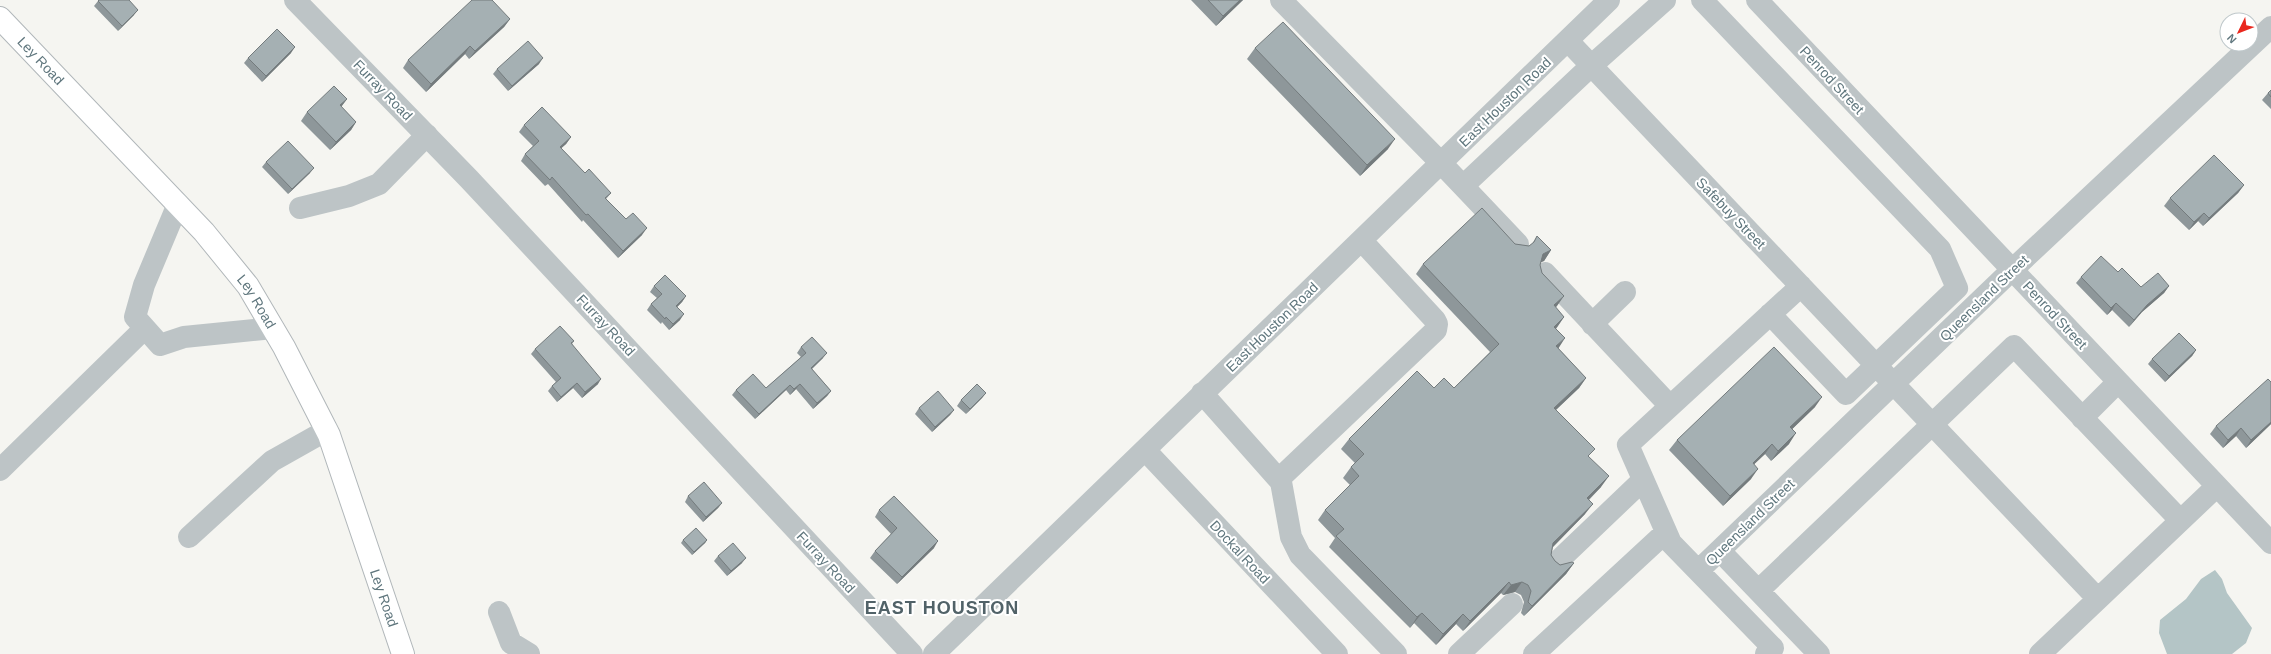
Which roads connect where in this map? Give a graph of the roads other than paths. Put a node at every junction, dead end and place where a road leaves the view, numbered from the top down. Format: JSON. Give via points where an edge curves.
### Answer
{"nodes":[{"id":1,"x":295,"y":0,"type":"edge"},
{"id":2,"x":1281,"y":0,"type":"edge"},
{"id":3,"x":1610,"y":0,"type":"edge"},
{"id":4,"x":1702,"y":0,"type":"edge"},
{"id":5,"x":1757,"y":0,"type":"edge"},
{"id":6,"x":1655,"y":3,"type":"edge"},
{"id":7,"x":0,"y":18,"type":"edge"},
{"id":8,"x":2271,"y":27,"type":"edge"},
{"id":9,"x":1568,"y":41,"type":"junction"},
{"id":10,"x":1591,"y":66,"type":"junction"},
{"id":11,"x":1506,"y":102,"type":"junction"},
{"id":12,"x":1528,"y":125,"type":"junction"},
{"id":13,"x":427,"y":135,"type":"junction"},
{"id":14,"x":1442,"y":164,"type":"junction"},
{"id":15,"x":1463,"y":186,"type":"junction"},
{"id":16,"x":178,"y":204,"type":"junction"},
{"id":17,"x":300,"y":208,"type":"dead end"},
{"id":18,"x":1362,"y":241,"type":"junction"},
{"id":19,"x":1518,"y":244,"type":"edge"},
{"id":20,"x":2012,"y":270,"type":"junction"},
{"id":21,"x":1545,"y":273,"type":"dead end"},
{"id":22,"x":1801,"y":286,"type":"junction"},
{"id":23,"x":1625,"y":292,"type":"dead end"},
{"id":24,"x":1770,"y":314,"type":"junction"},
{"id":25,"x":1592,"y":324,"type":"junction"},
{"id":26,"x":273,"y":328,"type":"junction"},
{"id":27,"x":144,"y":329,"type":"junction"},
{"id":28,"x":1877,"y":364,"type":"junction"},
{"id":29,"x":2118,"y":382,"type":"junction"},
{"id":30,"x":1896,"y":384,"type":"junction"},
{"id":31,"x":1202,"y":394,"type":"junction"},
{"id":32,"x":1670,"y":406,"type":"junction"},
{"id":33,"x":2082,"y":418,"type":"junction"},
{"id":34,"x":1934,"y":424,"type":"junction"},
{"id":35,"x":326,"y":430,"type":"junction"},
{"id":36,"x":1145,"y":450,"type":"junction"},
{"id":37,"x":0,"y":470,"type":"edge"},
{"id":38,"x":1279,"y":479,"type":"junction"},
{"id":39,"x":1644,"y":480,"type":"junction"},
{"id":40,"x":2217,"y":486,"type":"junction"},
{"id":41,"x":2180,"y":520,"type":"junction"},
{"id":42,"x":1666,"y":532,"type":"junction"},
{"id":43,"x":189,"y":537,"type":"dead end"},
{"id":44,"x":2271,"y":543,"type":"edge"},
{"id":45,"x":1720,"y":551,"type":"junction"},
{"id":46,"x":1556,"y":563,"type":"edge"},
{"id":47,"x":1698,"y":572,"type":"junction"},
{"id":48,"x":1758,"y":590,"type":"junction"},
{"id":49,"x":2098,"y":598,"type":"junction"},
{"id":50,"x":1512,"y":604,"type":"dead end"},
{"id":51,"x":499,"y":612,"type":"dead end"},
{"id":52,"x":403,"y":654,"type":"edge"},
{"id":53,"x":529,"y":654,"type":"edge"},
{"id":54,"x":912,"y":654,"type":"edge"},
{"id":55,"x":934,"y":654,"type":"edge"},
{"id":56,"x":1336,"y":654,"type":"edge"},
{"id":57,"x":1396,"y":654,"type":"edge"},
{"id":58,"x":1459,"y":654,"type":"edge"},
{"id":59,"x":1534,"y":654,"type":"edge"},
{"id":60,"x":1766,"y":654,"type":"edge"},
{"id":61,"x":1818,"y":654,"type":"edge"},
{"id":62,"x":2040,"y":654,"type":"edge"}],
"edges":[{"from":1,"to":13,"type":"street","name":"Furray Road"},
{"from":2,"to":14,"type":"street"},
{"from":3,"to":9,"type":"street","name":"East Houston Road"},
{"from":4,"to":28,"type":"street","via":[[1940,249],[1957,288]]},
{"from":5,"to":20,"type":"street","name":"Penrod Street"},
{"from":6,"to":10,"type":"street"},
{"from":7,"to":16,"type":"main road","name":"Ley Road"},
{"from":8,"to":20,"type":"street","name":"Queensland Street"},
{"from":9,"to":10,"type":"street","name":"Safebuy Street"},
{"from":9,"to":11,"type":"street","name":"East Houston Road"},
{"from":10,"to":12,"type":"street"},
{"from":10,"to":22,"type":"street","name":"Safebuy Street"},
{"from":11,"to":12,"type":"street"},
{"from":11,"to":14,"type":"street","name":"East Houston Road"},
{"from":12,"to":15,"type":"street"},
{"from":13,"to":17,"type":"street","via":[[379,184],[350,196]]},
{"from":13,"to":54,"type":"street","name":"Furray Road"},
{"from":14,"to":15,"type":"street"},
{"from":14,"to":18,"type":"street","name":"East Houston Road"},
{"from":15,"to":19,"type":"street"},
{"from":16,"to":26,"type":"main road","name":"Ley Road","via":[[248,286]]},
{"from":16,"to":27,"type":"street","via":[[144,285],[135,317]]},
{"from":18,"to":31,"type":"street","name":"East Houston Road"},
{"from":18,"to":38,"type":"street","via":[[1435,320],[1436,330]]},
{"from":20,"to":29,"type":"street","name":"Penrod Street"},
{"from":20,"to":30,"type":"street","name":"Queensland Street"},
{"from":21,"to":25,"type":"street"},
{"from":22,"to":24,"type":"street"},
{"from":22,"to":28,"type":"street","name":"Safebuy Street"},
{"from":23,"to":25,"type":"street"},
{"from":24,"to":28,"type":"street","via":[[1846,394]]},
{"from":24,"to":32,"type":"street"},
{"from":25,"to":32,"type":"street"},
{"from":26,"to":27,"type":"street","via":[[184,337],[160,345]]},
{"from":26,"to":35,"type":"main road","name":"Ley Road"},
{"from":27,"to":37,"type":"street"},
{"from":28,"to":30,"type":"street","name":"Safebuy Street"},
{"from":29,"to":33,"type":"street"},
{"from":29,"to":40,"type":"street","name":"Penrod Street"},
{"from":30,"to":34,"type":"street","name":"Safebuy Street"},
{"from":30,"to":45,"type":"street","name":"Queensland Street"},
{"from":31,"to":36,"type":"street","name":"East Houston Road"},
{"from":31,"to":38,"type":"street"},
{"from":32,"to":39,"type":"street","via":[[1628,445]]},
{"from":33,"to":34,"type":"street","via":[[2014,346]]},
{"from":33,"to":41,"type":"street"},
{"from":34,"to":48,"type":"street"},
{"from":34,"to":49,"type":"street","name":"Safebuy Street"},
{"from":35,"to":43,"type":"street","via":[[272,462]]},
{"from":35,"to":52,"type":"main road","name":"Ley Road"},
{"from":36,"to":55,"type":"street","name":"East Houston Road"},
{"from":36,"to":56,"type":"street","name":"Dockal Road"},
{"from":38,"to":57,"type":"street","via":[[1284,493],[1291,537],[1300,555]]},
{"from":39,"to":42,"type":"street"},
{"from":39,"to":46,"type":"street"},
{"from":40,"to":41,"type":"street"},
{"from":40,"to":44,"type":"street","name":"Penrod Street"},
{"from":41,"to":49,"type":"street"},
{"from":42,"to":47,"type":"street","via":[[1671,543]]},
{"from":42,"to":59,"type":"street"},
{"from":45,"to":47,"type":"street","name":"Queensland Street"},
{"from":45,"to":48,"type":"street"},
{"from":47,"to":60,"type":"street","via":[[1772,648]]},
{"from":48,"to":61,"type":"street"},
{"from":49,"to":62,"type":"street"},
{"from":50,"to":58,"type":"street"},
{"from":51,"to":53,"type":"street","via":[[511,643]]}]}
